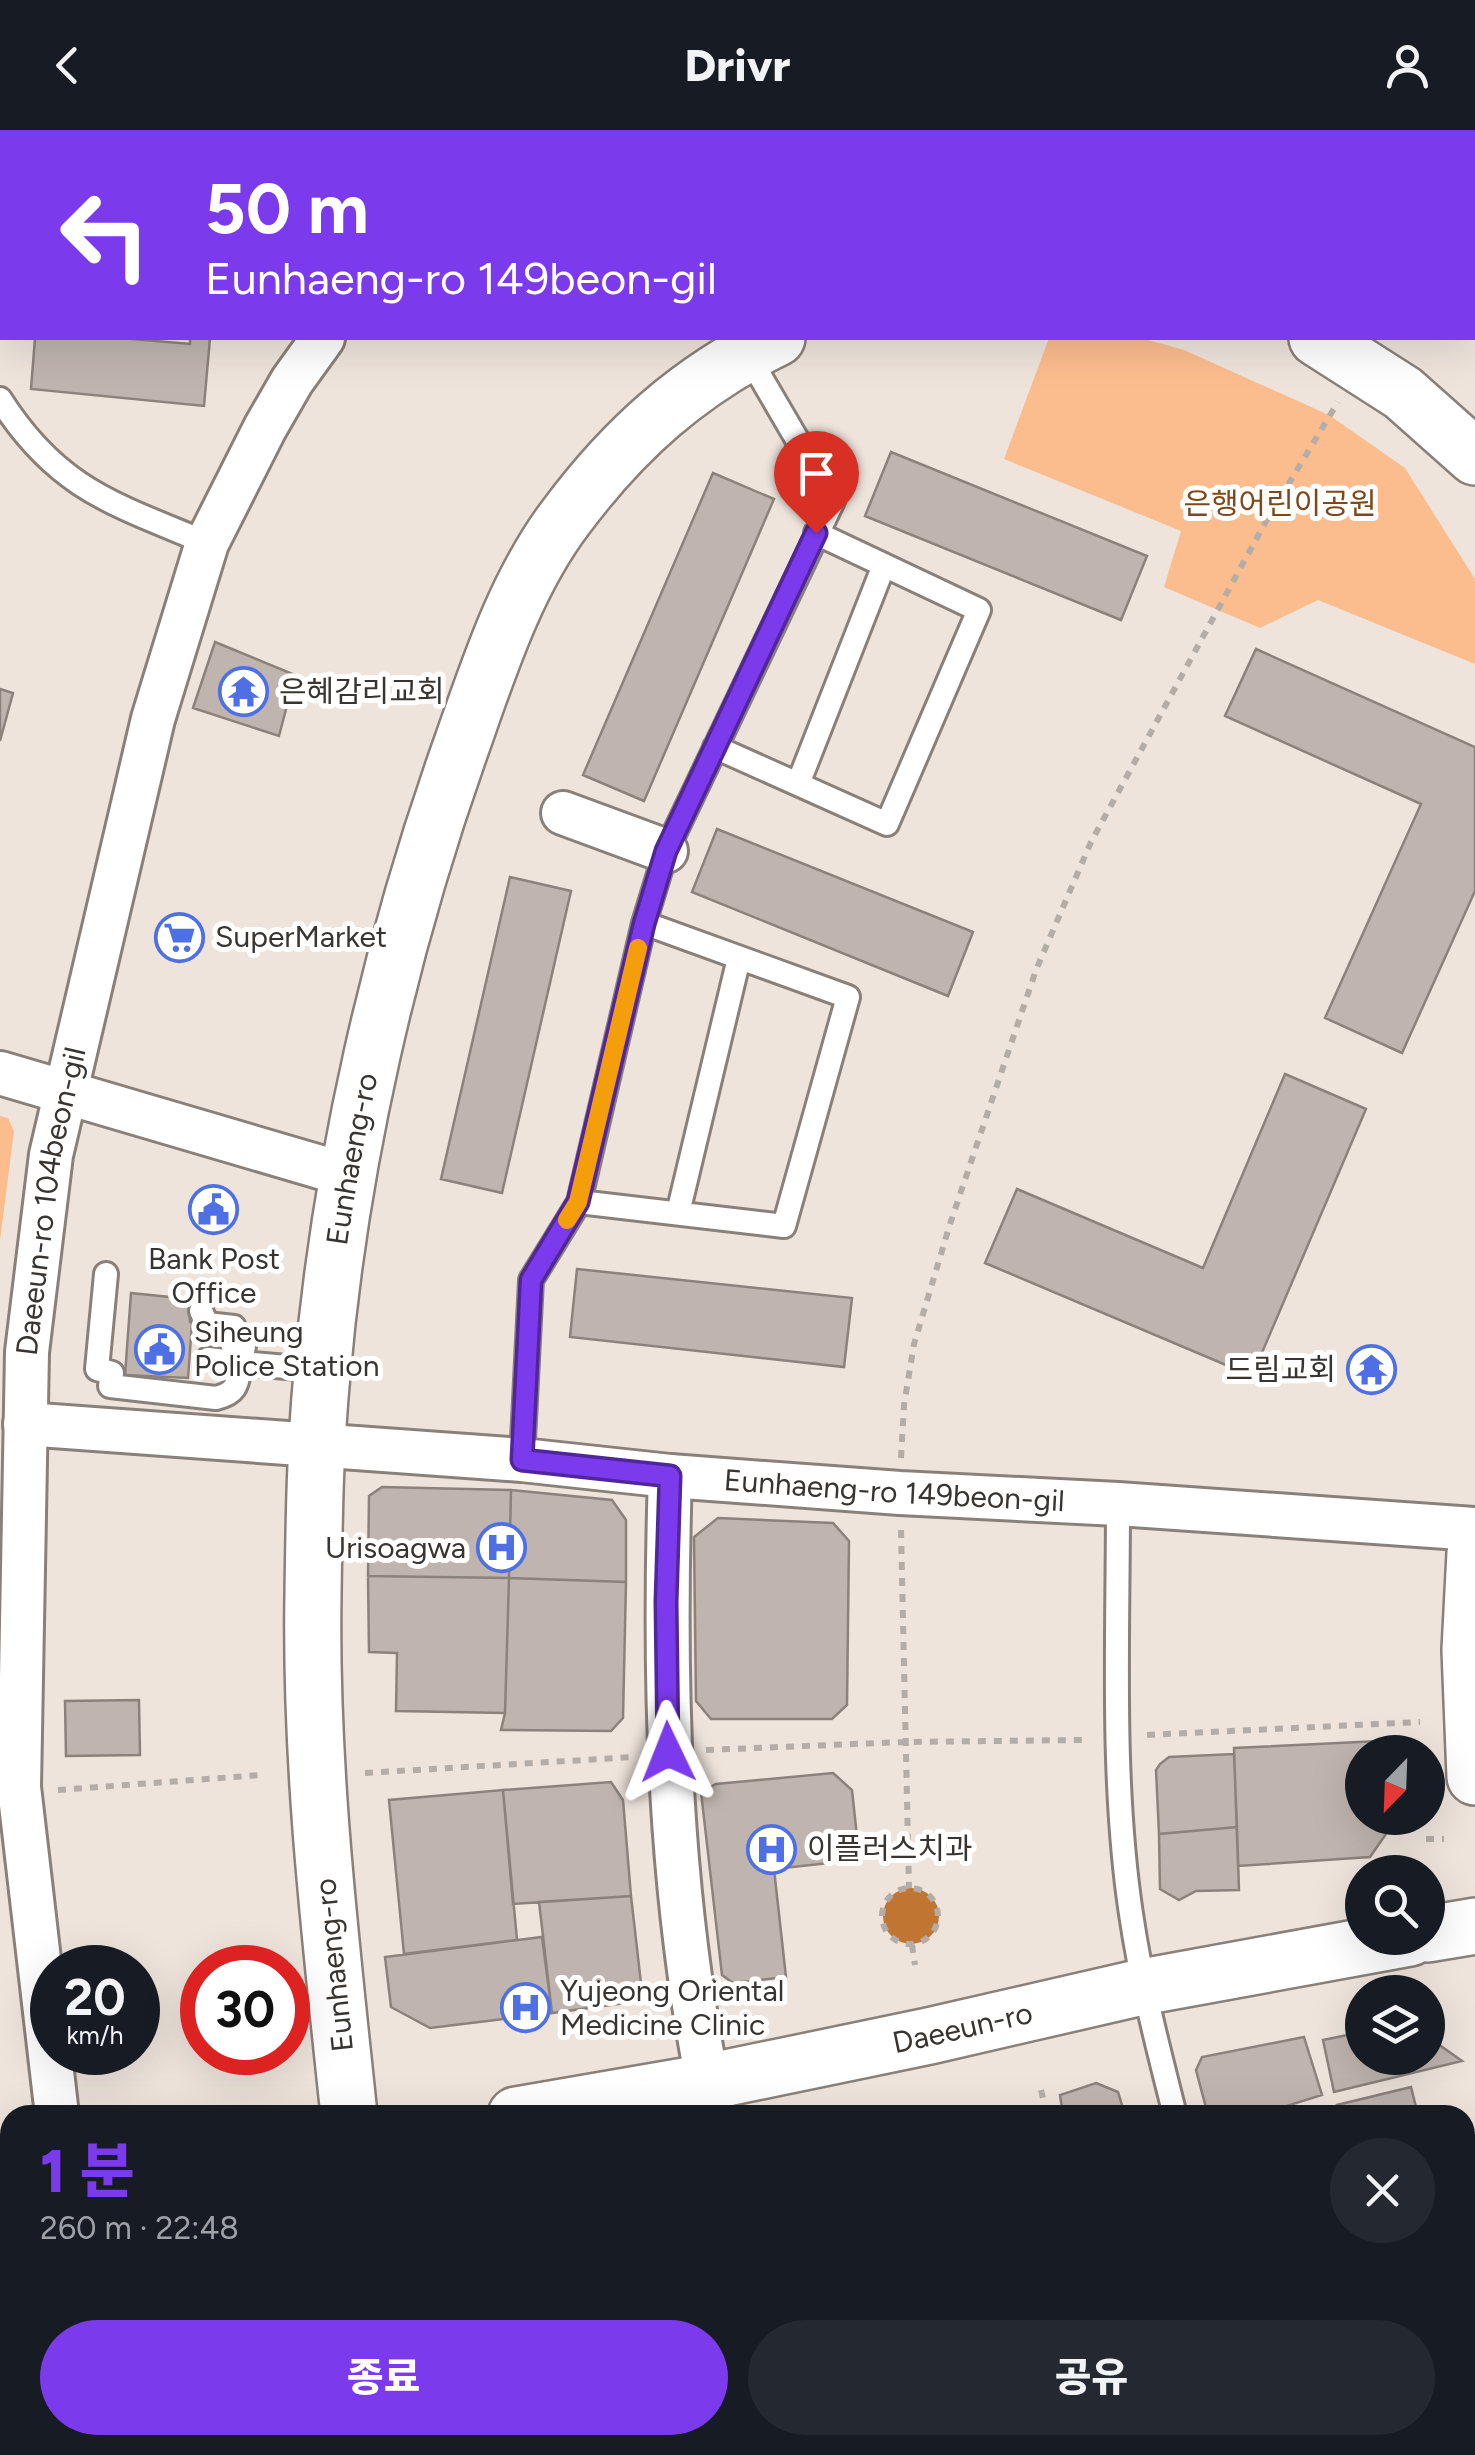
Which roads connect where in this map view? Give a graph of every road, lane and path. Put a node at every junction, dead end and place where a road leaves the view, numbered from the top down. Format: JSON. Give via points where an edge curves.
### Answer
{"nodes":[{"id":1,"x":322,"y":340,"type":"edge"},
{"id":2,"x":1320,"y":340,"type":"edge"},
{"id":3,"x":761,"y":345,"type":"edge"},
{"id":4,"x":0,"y":399,"type":"edge"},
{"id":5,"x":1339,"y":400,"type":"dead end"},
{"id":6,"x":1475,"y":457,"type":"edge"},
{"id":7,"x":816,"y":533,"type":"junction"},
{"id":8,"x":206,"y":543,"type":"junction"},
{"id":9,"x":884,"y":565,"type":"junction"},
{"id":10,"x":715,"y":747,"type":"junction"},
{"id":11,"x":798,"y":784,"type":"junction"},
{"id":12,"x":563,"y":813,"type":"dead end"},
{"id":13,"x":666,"y":851,"type":"junction"},
{"id":14,"x":644,"y":924,"type":"junction"},
{"id":15,"x":739,"y":958,"type":"junction"},
{"id":16,"x":0,"y":1073,"type":"edge"},
{"id":17,"x":66,"y":1090,"type":"junction"},
{"id":18,"x":348,"y":1175,"type":"junction"},
{"id":19,"x":578,"y":1202,"type":"junction"},
{"id":20,"x":678,"y":1213,"type":"junction"},
{"id":21,"x":106,"y":1274,"type":"dead end"},
{"id":22,"x":202,"y":1311,"type":"dead end"},
{"id":23,"x":208,"y":1360,"type":"dead end"},
{"id":24,"x":241,"y":1363,"type":"junction"},
{"id":25,"x":322,"y":1370,"type":"junction"},
{"id":26,"x":26,"y":1424,"type":"junction"},
{"id":27,"x":316,"y":1446,"type":"junction"},
{"id":28,"x":522,"y":1460,"type":"junction"},
{"id":29,"x":900,"y":1465,"type":"dead end"},
{"id":30,"x":670,"y":1476,"type":"junction"},
{"id":31,"x":1118,"y":1504,"type":"junction"},
{"id":32,"x":901,"y":1518,"type":"dead end"},
{"id":33,"x":1475,"y":1529,"type":"edge"},
{"id":34,"x":1475,"y":1553,"type":"edge"},
{"id":35,"x":1420,"y":1722,"type":"dead end"},
{"id":36,"x":1147,"y":1735,"type":"dead end"},
{"id":37,"x":1082,"y":1740,"type":"dead end"},
{"id":38,"x":904,"y":1742,"type":"junction"},
{"id":39,"x":695,"y":1751,"type":"dead end"},
{"id":40,"x":635,"y":1756,"type":"dead end"},
{"id":41,"x":365,"y":1773,"type":"dead end"},
{"id":42,"x":261,"y":1775,"type":"dead end"},
{"id":43,"x":1475,"y":1777,"type":"edge"},
{"id":44,"x":56,"y":1790,"type":"dead end"},
{"id":45,"x":1426,"y":1838,"type":"dead end"},
{"id":46,"x":1444,"y":1839,"type":"dead end"},
{"id":47,"x":909,"y":1888,"type":"junction"},
{"id":48,"x":1475,"y":1926,"type":"edge"},
{"id":49,"x":1445,"y":1931,"type":"edge"},
{"id":50,"x":912,"y":1945,"type":"junction"},
{"id":51,"x":1345,"y":1950,"type":"edge"},
{"id":52,"x":915,"y":1965,"type":"dead end"},
{"id":53,"x":1142,"y":1988,"type":"junction"},
{"id":54,"x":1042,"y":2090,"type":"dead end"},
{"id":55,"x":710,"y":2098,"type":"edge"},
{"id":56,"x":56,"y":2105,"type":"edge"},
{"id":57,"x":348,"y":2105,"type":"edge"},
{"id":58,"x":630,"y":2105,"type":"edge"},
{"id":59,"x":1045,"y":2105,"type":"edge"},
{"id":60,"x":1171,"y":2105,"type":"edge"}],
"edges":[{"from":1,"to":8,"type":"street","name":"Daeeun-ro 104beon-gil","via":[[265,428]]},
{"from":2,"to":6,"type":"street","via":[[1403,393]]},
{"from":3,"to":7,"type":"lane","via":[[833,501]]},
{"from":3,"to":18,"type":"street","name":"Eunhaeng-ro","via":[[662,410],[598,476],[518,597],[418,876]]},
{"from":4,"to":8,"type":"lane","via":[[64,475],[95,496]]},
{"from":5,"to":29,"type":"path","via":[[1092,842],[1036,970],[918,1331]]},
{"from":7,"to":9,"type":"lane"},
{"from":7,"to":10,"type":"lane"},
{"from":8,"to":17,"type":"street","name":"Daeeun-ro 104beon-gil","via":[[153,719]]},
{"from":9,"to":11,"type":"lane"},
{"from":9,"to":11,"type":"lane","via":[[980,610],[887,824]]},
{"from":10,"to":11,"type":"lane"},
{"from":10,"to":13,"type":"lane"},
{"from":12,"to":13,"type":"street"},
{"from":13,"to":14,"type":"lane"},
{"from":14,"to":15,"type":"lane"},
{"from":14,"to":19,"type":"lane"},
{"from":15,"to":20,"type":"lane"},
{"from":15,"to":20,"type":"lane","via":[[848,997],[784,1226]]},
{"from":16,"to":17,"type":"street"},
{"from":17,"to":18,"type":"street"},
{"from":17,"to":26,"type":"street","name":"Daeeun-ro 104beon-gil","via":[[51,1155],[26,1352]]},
{"from":18,"to":25,"type":"street","name":"Eunhaeng-ro"},
{"from":19,"to":20,"type":"lane"},
{"from":19,"to":28,"type":"lane","via":[[531,1280]]},
{"from":21,"to":24,"type":"lane","via":[[97,1369],[112,1372],[110,1386],[216,1398],[237,1388]]},
{"from":22,"to":24,"type":"lane","via":[[207,1324],[234,1326],[232,1344],[244,1346]]},
{"from":23,"to":24,"type":"lane"},
{"from":24,"to":25,"type":"lane"},
{"from":25,"to":27,"type":"street","name":"Eunhaeng-ro"},
{"from":26,"to":27,"type":"street","name":"Eunhaeng-ro 149beon-gil"},
{"from":26,"to":56,"type":"street","name":"Daeeun-ro 104beon-gil","via":[[19,1787]]},
{"from":27,"to":28,"type":"street","name":"Eunhaeng-ro 149beon-gil"},
{"from":27,"to":57,"type":"street","name":"Eunhaeng-ro","via":[[316,1772]]},
{"from":28,"to":30,"type":"street","name":"Eunhaeng-ro 149beon-gil"},
{"from":30,"to":31,"type":"street","name":"Eunhaeng-ro 149beon-gil"},
{"from":30,"to":55,"type":"street","via":[[667,1737]]},
{"from":31,"to":33,"type":"street","name":"Eunhaeng-ro 149beon-gil"},
{"from":31,"to":53,"type":"lane","via":[[1120,1756]]},
{"from":32,"to":38,"type":"path"},
{"from":34,"to":43,"type":"street"},
{"from":35,"to":36,"type":"path"},
{"from":37,"to":38,"type":"path"},
{"from":38,"to":39,"type":"path"},
{"from":38,"to":47,"type":"path"},
{"from":40,"to":41,"type":"path"},
{"from":42,"to":44,"type":"path"},
{"from":45,"to":46,"type":"path"},
{"from":47,"to":50,"type":"path","via":[[930,1895],[939,1910],[931,1936]]},
{"from":47,"to":50,"type":"path","via":[[893,1893],[882,1915],[894,1940]]},
{"from":48,"to":49,"type":"street"},
{"from":50,"to":52,"type":"path"},
{"from":51,"to":53,"type":"street","name":"Daeeun-ro"},
{"from":53,"to":55,"type":"street","name":"Daeeun-ro","via":[[929,2036]]},
{"from":53,"to":60,"type":"lane"},
{"from":54,"to":59,"type":"path"},
{"from":55,"to":58,"type":"street","name":"Daeeun-ro"}]}
